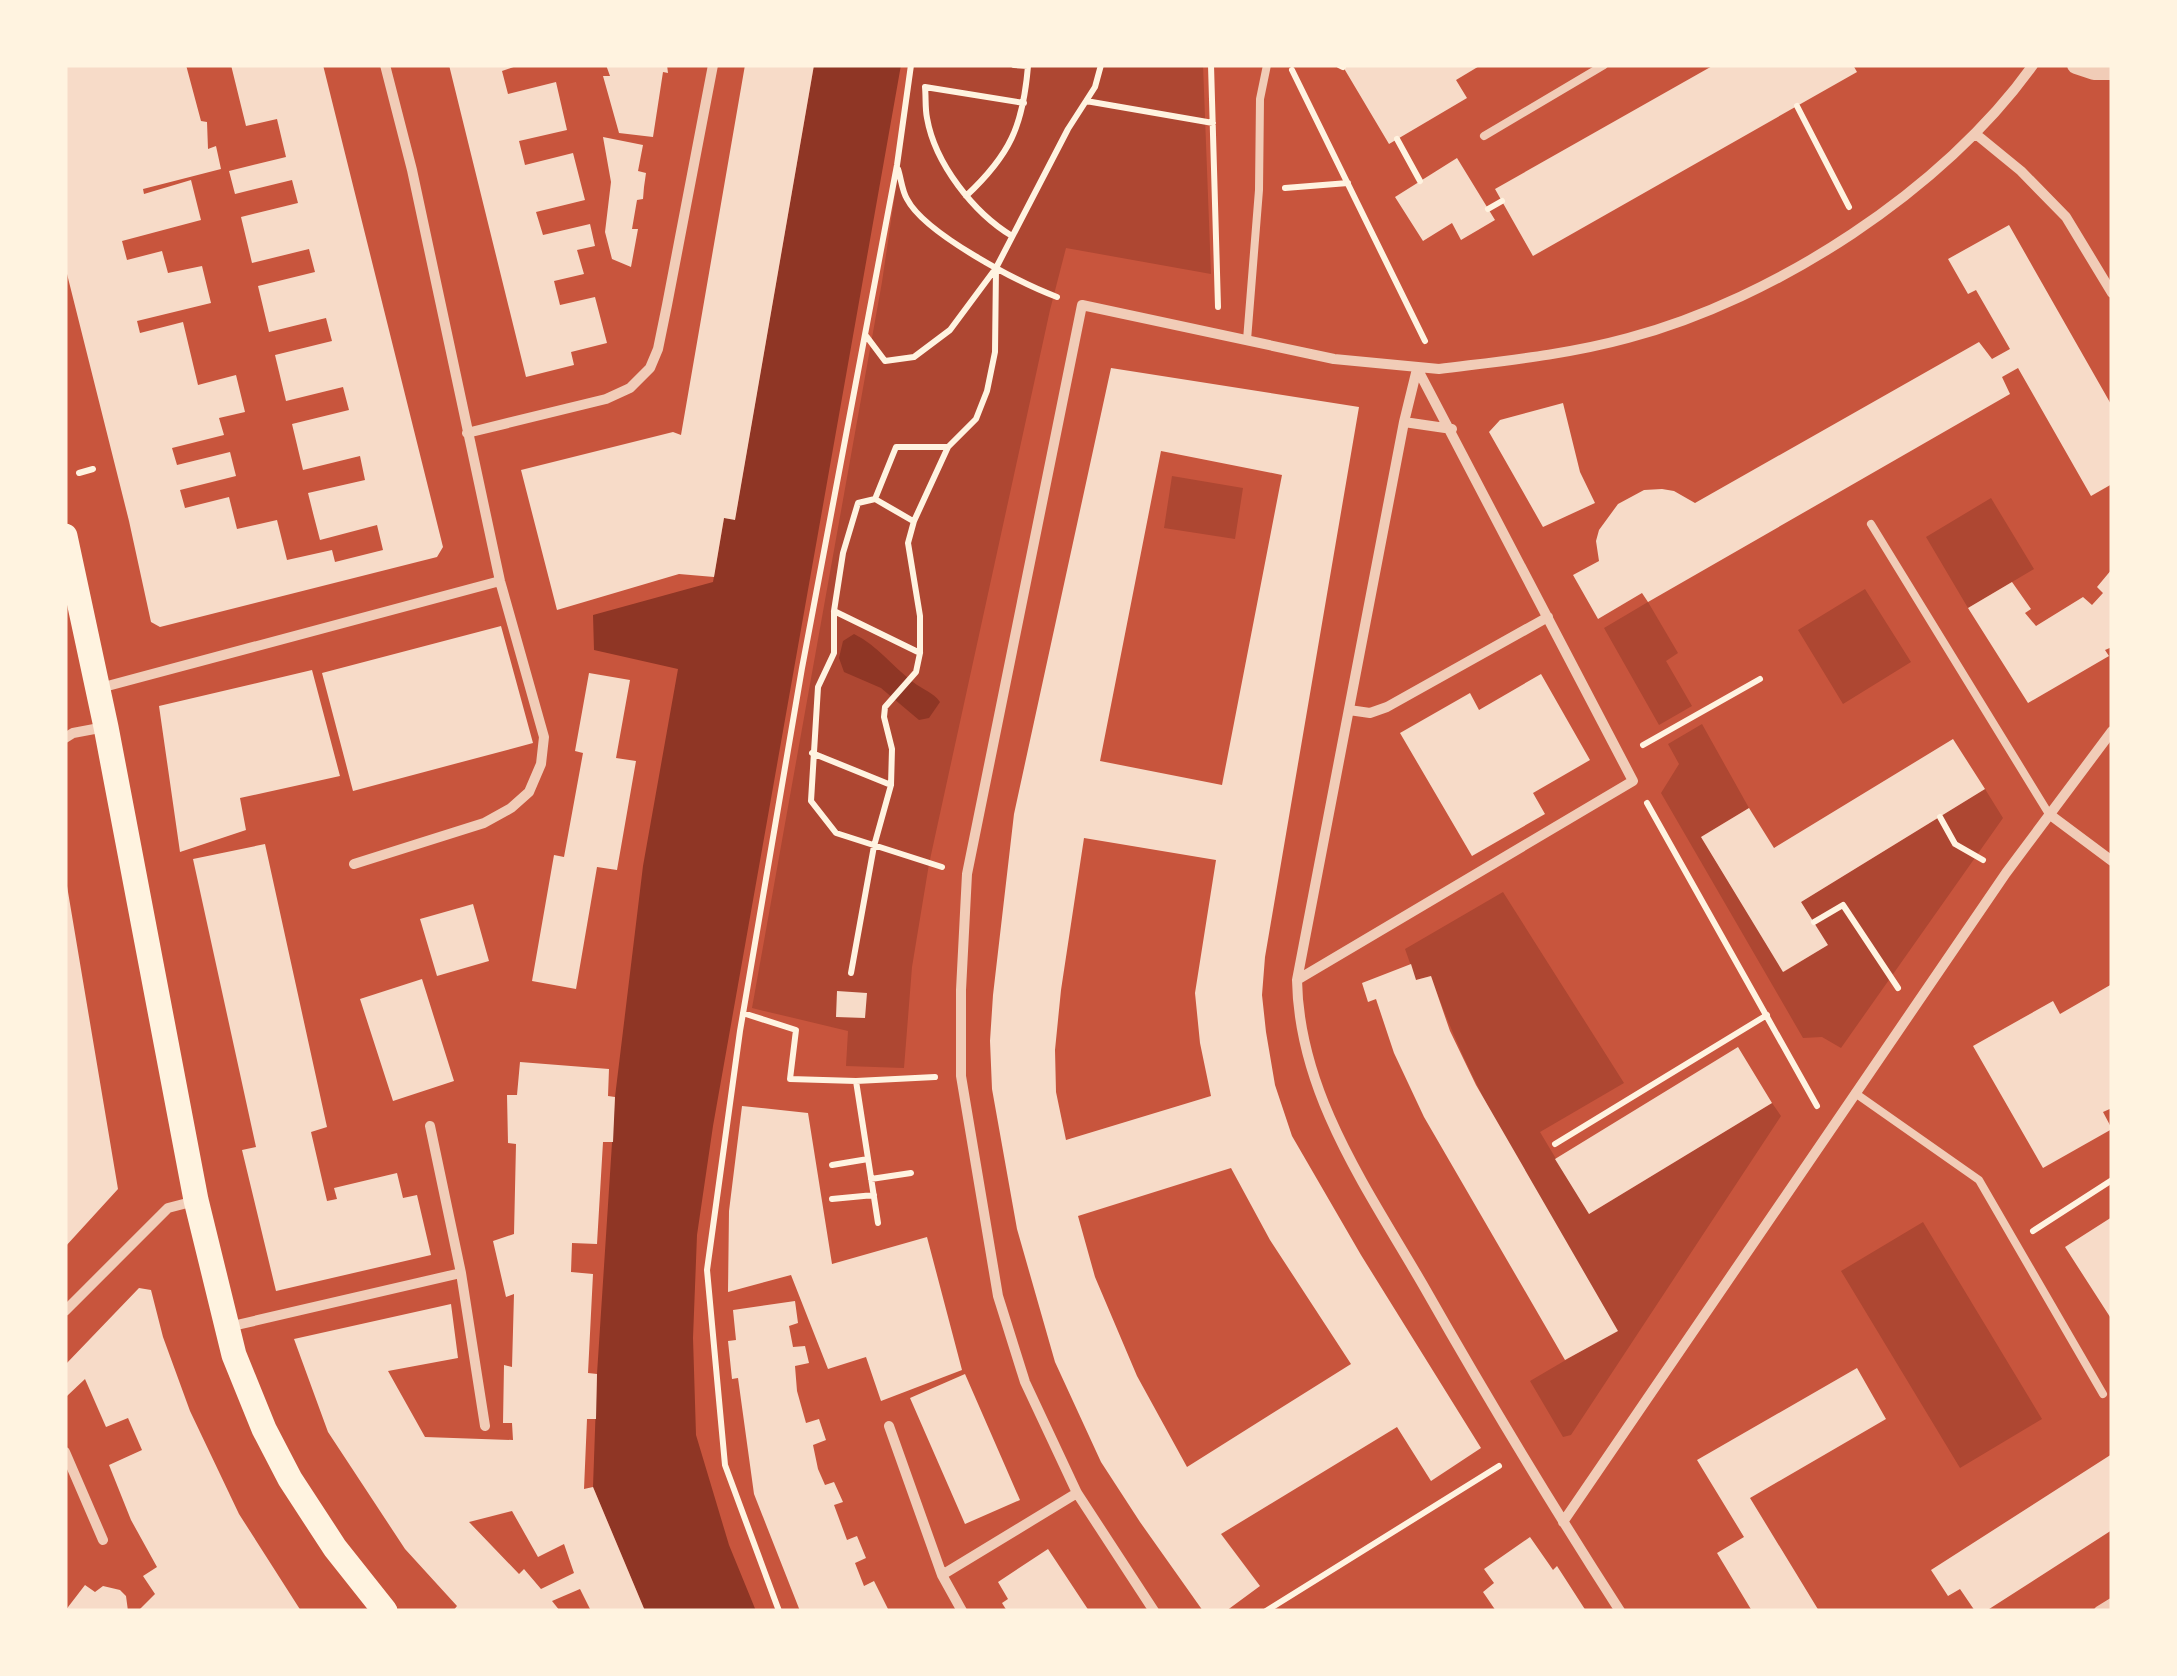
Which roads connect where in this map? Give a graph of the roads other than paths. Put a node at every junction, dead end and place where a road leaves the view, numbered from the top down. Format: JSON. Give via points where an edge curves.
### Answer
{"nodes":[{"id":1,"x":384,"y":65,"type":"edge"},
{"id":2,"x":712,"y":65,"type":"edge"},
{"id":3,"x":1266,"y":65,"type":"edge"},
{"id":4,"x":1604,"y":65,"type":"edge"},
{"id":5,"x":2033,"y":65,"type":"edge"},
{"id":6,"x":2076,"y":65,"type":"edge"},
{"id":7,"x":2112,"y":71,"type":"edge"},
{"id":8,"x":1977,"y":135,"type":"junction"},
{"id":9,"x":1484,"y":136,"type":"dead end"},
{"id":10,"x":2112,"y":294,"type":"edge"},
{"id":11,"x":1248,"y":340,"type":"junction"},
{"id":12,"x":1417,"y":369,"type":"junction"},
{"id":13,"x":1404,"y":422,"type":"junction"},
{"id":14,"x":1452,"y":430,"type":"junction"},
{"id":15,"x":467,"y":433,"type":"junction"},
{"id":16,"x":1871,"y":524,"type":"dead end"},
{"id":17,"x":65,"y":536,"type":"edge"},
{"id":18,"x":500,"y":581,"type":"junction"},
{"id":19,"x":1548,"y":617,"type":"junction"},
{"id":20,"x":98,"y":689,"type":"junction"},
{"id":21,"x":1348,"y":710,"type":"junction"},
{"id":22,"x":106,"y":727,"type":"junction"},
{"id":23,"x":2112,"y":731,"type":"edge"},
{"id":24,"x":65,"y":738,"type":"edge"},
{"id":25,"x":2048,"y":814,"type":"junction"},
{"id":26,"x":2112,"y":861,"type":"edge"},
{"id":27,"x":354,"y":864,"type":"dead end"},
{"id":28,"x":1297,"y":980,"type":"junction"},
{"id":29,"x":1855,"y":1093,"type":"junction"},
{"id":30,"x":430,"y":1126,"type":"dead end"},
{"id":31,"x":196,"y":1200,"type":"junction"},
{"id":32,"x":461,"y":1273,"type":"junction"},
{"id":33,"x":65,"y":1311,"type":"edge"},
{"id":34,"x":227,"y":1328,"type":"junction"},
{"id":35,"x":2103,"y":1394,"type":"dead end"},
{"id":36,"x":484,"y":1426,"type":"dead end"},
{"id":37,"x":889,"y":1426,"type":"dead end"},
{"id":38,"x":65,"y":1452,"type":"edge"},
{"id":39,"x":1077,"y":1494,"type":"junction"},
{"id":40,"x":1563,"y":1522,"type":"junction"},
{"id":41,"x":103,"y":1540,"type":"dead end"},
{"id":42,"x":942,"y":1575,"type":"junction"},
{"id":43,"x":2112,"y":1603,"type":"edge"},
{"id":44,"x":385,"y":1611,"type":"edge"},
{"id":45,"x":962,"y":1611,"type":"edge"},
{"id":46,"x":1154,"y":1611,"type":"edge"},
{"id":47,"x":1620,"y":1611,"type":"edge"},
{"id":48,"x":2099,"y":1611,"type":"edge"}],
"edges":[{"from":1,"to":15,"type":"street"},
{"from":2,"to":15,"type":"street","via":[[650,368],[606,399]]},
{"from":3,"to":11,"type":"lane"},
{"from":4,"to":9,"type":"lane"},
{"from":5,"to":8,"type":"street"},
{"from":6,"to":7,"type":"street"},
{"from":8,"to":10,"type":"street","via":[[2066,217]]},
{"from":8,"to":12,"type":"street","via":[[1861,230],[1738,299],[1631,338]]},
{"from":11,"to":12,"type":"street"},
{"from":11,"to":39,"type":"street","via":[[1082,305],[968,874],[961,1076],[998,1296],[1024,1382]]},
{"from":12,"to":13,"type":"street"},
{"from":12,"to":14,"type":"street"},
{"from":13,"to":14,"type":"street"},
{"from":13,"to":21,"type":"street"},
{"from":14,"to":19,"type":"street"},
{"from":15,"to":18,"type":"street"},
{"from":16,"to":25,"type":"lane"},
{"from":17,"to":20,"type":"main road"},
{"from":18,"to":20,"type":"street"},
{"from":18,"to":27,"type":"street","via":[[544,737],[530,792],[484,823]]},
{"from":19,"to":21,"type":"street","via":[[1387,708]]},
{"from":19,"to":28,"type":"street","via":[[1633,781]]},
{"from":20,"to":22,"type":"main road"},
{"from":21,"to":28,"type":"street"},
{"from":22,"to":24,"type":"street"},
{"from":22,"to":31,"type":"main road"},
{"from":23,"to":25,"type":"street"},
{"from":25,"to":26,"type":"street"},
{"from":25,"to":29,"type":"street"},
{"from":28,"to":40,"type":"street","via":[[1313,1080],[1344,1147]]},
{"from":29,"to":35,"type":"lane","via":[[1979,1180]]},
{"from":29,"to":40,"type":"street"},
{"from":30,"to":32,"type":"street"},
{"from":31,"to":33,"type":"street","via":[[168,1208]]},
{"from":31,"to":34,"type":"main road"},
{"from":32,"to":34,"type":"street"},
{"from":32,"to":36,"type":"street"},
{"from":34,"to":44,"type":"main road","via":[[284,1469]]},
{"from":37,"to":42,"type":"street"},
{"from":38,"to":41,"type":"street"},
{"from":39,"to":42,"type":"street"},
{"from":39,"to":46,"type":"street"},
{"from":40,"to":47,"type":"street"},
{"from":42,"to":45,"type":"street"},
{"from":43,"to":48,"type":"street"}]}
